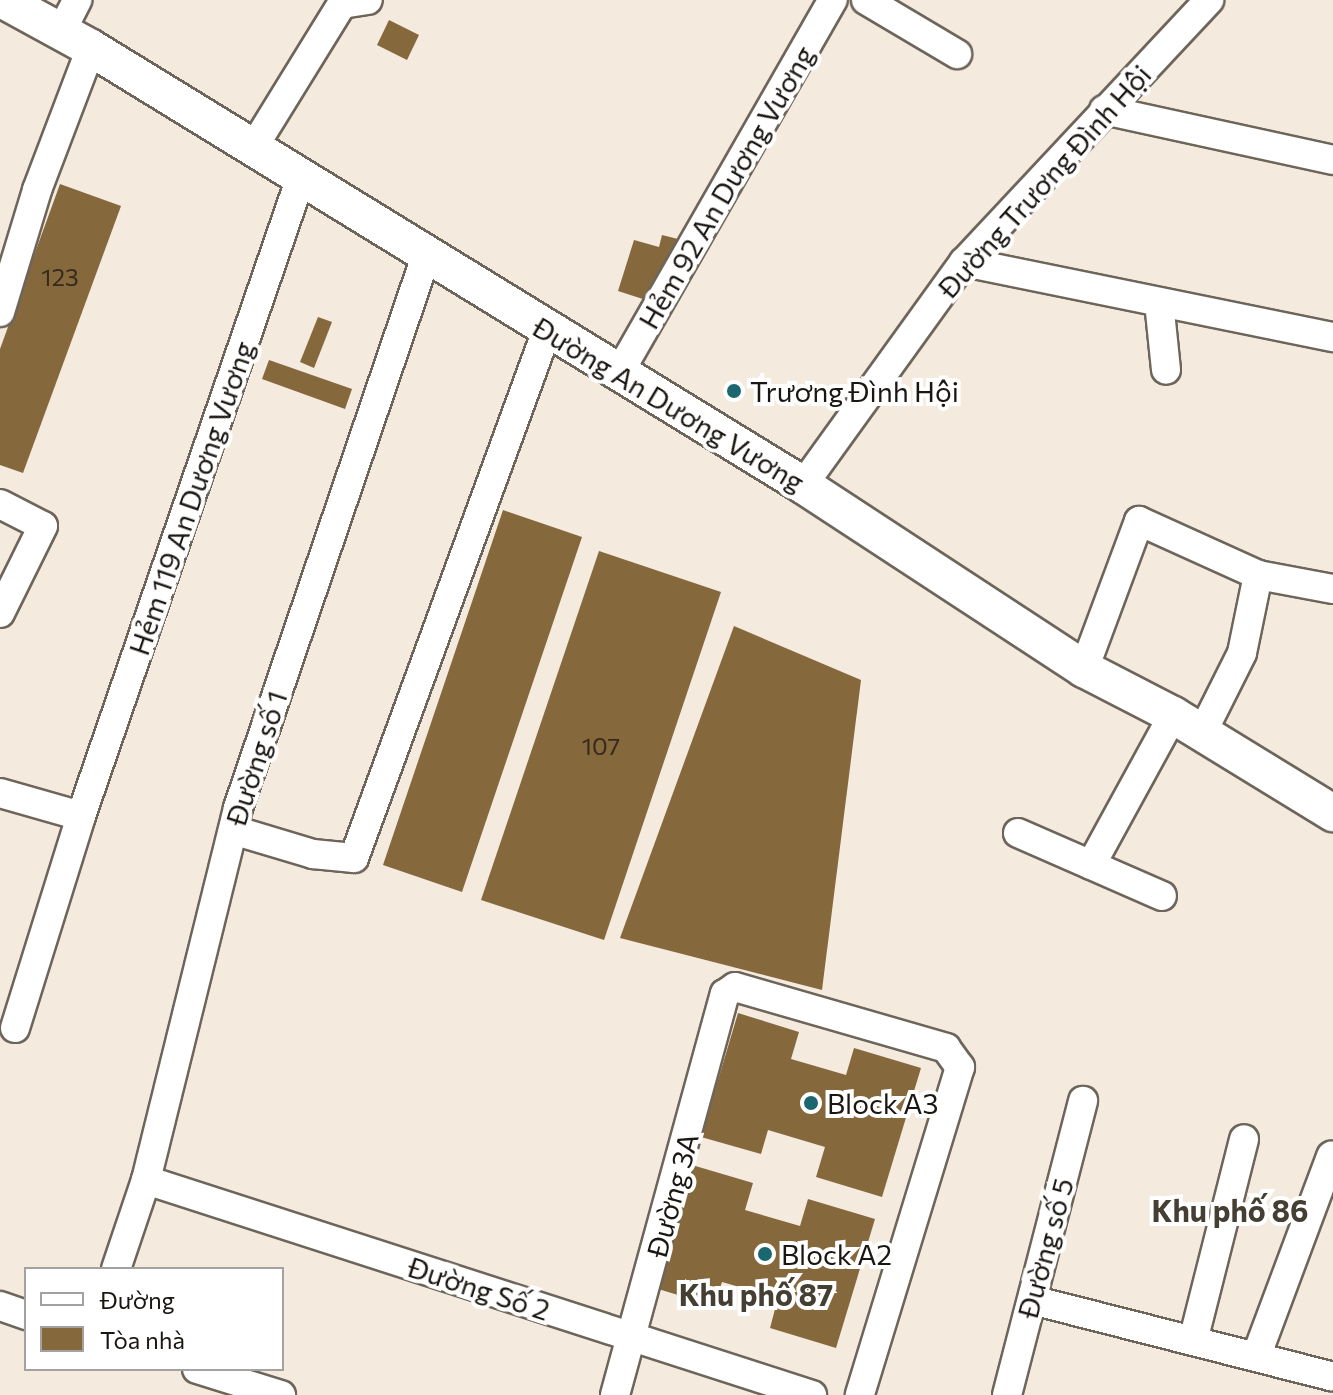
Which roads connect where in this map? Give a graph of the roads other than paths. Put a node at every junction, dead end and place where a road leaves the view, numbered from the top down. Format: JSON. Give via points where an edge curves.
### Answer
{"nodes":[{"id":1,"x":77,"y":0,"type":"edge"},
{"id":2,"x":368,"y":0,"type":"edge"},
{"id":3,"x":833,"y":0,"type":"edge"},
{"id":4,"x":866,"y":0,"type":"edge"},
{"id":5,"x":1209,"y":0,"type":"edge"},
{"id":6,"x":9,"y":1,"type":"edge"},
{"id":7,"x":76,"y":40,"type":"junction"},
{"id":8,"x":957,"y":54,"type":"dead end"},
{"id":9,"x":1104,"y":110,"type":"junction"},
{"id":10,"x":253,"y":148,"type":"junction"},
{"id":11,"x":1333,"y":160,"type":"edge"},
{"id":12,"x":300,"y":180,"type":"junction"},
{"id":13,"x":426,"y":256,"type":"junction"},
{"id":14,"x":964,"y":262,"type":"junction"},
{"id":15,"x":1159,"y":302,"type":"junction"},
{"id":16,"x":0,"y":312,"type":"edge"},
{"id":17,"x":547,"y":330,"type":"junction"},
{"id":18,"x":1333,"y":337,"type":"edge"},
{"id":19,"x":1166,"y":370,"type":"dead end"},
{"id":20,"x":619,"y":373,"type":"junction"},
{"id":21,"x":803,"y":485,"type":"junction"},
{"id":22,"x":0,"y":504,"type":"edge"},
{"id":23,"x":1258,"y":575,"type":"junction"},
{"id":24,"x":1333,"y":589,"type":"edge"},
{"id":25,"x":0,"y":613,"type":"edge"},
{"id":26,"x":1084,"y":669,"type":"junction"},
{"id":27,"x":1188,"y":724,"type":"junction"},
{"id":28,"x":0,"y":793,"type":"edge"},
{"id":29,"x":1333,"y":813,"type":"edge"},
{"id":30,"x":81,"y":816,"type":"junction"},
{"id":31,"x":233,"y":830,"type":"junction"},
{"id":32,"x":1018,"y":833,"type":"dead end"},
{"id":33,"x":1091,"y":865,"type":"junction"},
{"id":34,"x":1162,"y":896,"type":"dead end"},
{"id":35,"x":15,"y":1028,"type":"dead end"},
{"id":36,"x":1083,"y":1101,"type":"dead end"},
{"id":37,"x":1244,"y":1139,"type":"dead end"},
{"id":38,"x":1331,"y":1156,"type":"edge"},
{"id":39,"x":146,"y":1180,"type":"junction"},
{"id":40,"x":117,"y":1267,"type":"edge"},
{"id":41,"x":1032,"y":1300,"type":"junction"},
{"id":42,"x":0,"y":1306,"type":"edge"},
{"id":43,"x":24,"y":1314,"type":"edge"},
{"id":44,"x":634,"y":1338,"type":"junction"},
{"id":45,"x":1193,"y":1341,"type":"junction"},
{"id":46,"x":1256,"y":1357,"type":"junction"},
{"id":47,"x":203,"y":1371,"type":"edge"},
{"id":48,"x":1331,"y":1376,"type":"dead end"},
{"id":49,"x":281,"y":1395,"type":"edge"},
{"id":50,"x":615,"y":1395,"type":"edge"},
{"id":51,"x":812,"y":1395,"type":"edge"},
{"id":52,"x":860,"y":1395,"type":"edge"},
{"id":53,"x":1007,"y":1395,"type":"edge"}],
"edges":[{"from":1,"to":7,"type":"street"},
{"from":2,"to":10,"type":"street","via":[[342,4]]},
{"from":3,"to":20,"type":"street","name":"Hẻm 92 An Dương Vương"},
{"from":4,"to":8,"type":"street"},
{"from":5,"to":9,"type":"street","name":"Đường Trương Đình Hội"},
{"from":6,"to":7,"type":"main road","name":"Đường An Dương Vương"},
{"from":7,"to":10,"type":"main road","name":"Đường An Dương Vương"},
{"from":7,"to":16,"type":"street"},
{"from":9,"to":11,"type":"street"},
{"from":9,"to":14,"type":"street","name":"Đường Trương Đình Hội"},
{"from":10,"to":12,"type":"main road","name":"Đường An Dương Vương"},
{"from":12,"to":13,"type":"main road","name":"Đường An Dương Vương"},
{"from":12,"to":30,"type":"street","name":"Hẻm 119 An Dương Vương"},
{"from":13,"to":17,"type":"main road","name":"Đường An Dương Vương"},
{"from":13,"to":31,"type":"street","name":"Đường số 1"},
{"from":14,"to":15,"type":"street"},
{"from":14,"to":21,"type":"street","name":"Đường Trương Đình Hội"},
{"from":15,"to":18,"type":"street"},
{"from":15,"to":19,"type":"street"},
{"from":17,"to":20,"type":"main road","name":"Đường An Dương Vương"},
{"from":17,"to":31,"type":"street","via":[[354,858],[313,854]]},
{"from":20,"to":21,"type":"main road","name":"Đường An Dương Vương"},
{"from":21,"to":26,"type":"main road","name":"Đường An Dương Vương"},
{"from":22,"to":25,"type":"street","via":[[43,526]]},
{"from":23,"to":24,"type":"street"},
{"from":23,"to":26,"type":"street","via":[[1139,521]]},
{"from":23,"to":27,"type":"street","via":[[1242,653]]},
{"from":26,"to":27,"type":"main road","name":"Đường An Dương Vương"},
{"from":27,"to":29,"type":"main road","name":"Đường An Dương Vương"},
{"from":27,"to":33,"type":"street"},
{"from":28,"to":30,"type":"street"},
{"from":30,"to":35,"type":"street","name":"Hẻm 119 An Dương Vương"},
{"from":31,"to":39,"type":"street","name":"Đường số 1"},
{"from":32,"to":33,"type":"street"},
{"from":33,"to":34,"type":"street"},
{"from":36,"to":41,"type":"street","name":"Đường số 5"},
{"from":37,"to":45,"type":"street"},
{"from":38,"to":46,"type":"street"},
{"from":39,"to":40,"type":"street","name":"Đường số 1"},
{"from":39,"to":44,"type":"street","name":"Đường Số 2"},
{"from":41,"to":45,"type":"street"},
{"from":41,"to":53,"type":"street","name":"Đường số 5"},
{"from":42,"to":43,"type":"street"},
{"from":44,"to":50,"type":"street","name":"Đường 3A"},
{"from":44,"to":51,"type":"street","name":"Đường Số 2"},
{"from":44,"to":52,"type":"street","name":"Đường 3A","via":[[725,994],[735,987],[946,1048],[960,1067]]},
{"from":45,"to":46,"type":"street"},
{"from":46,"to":48,"type":"street"},
{"from":47,"to":49,"type":"street"}]}
